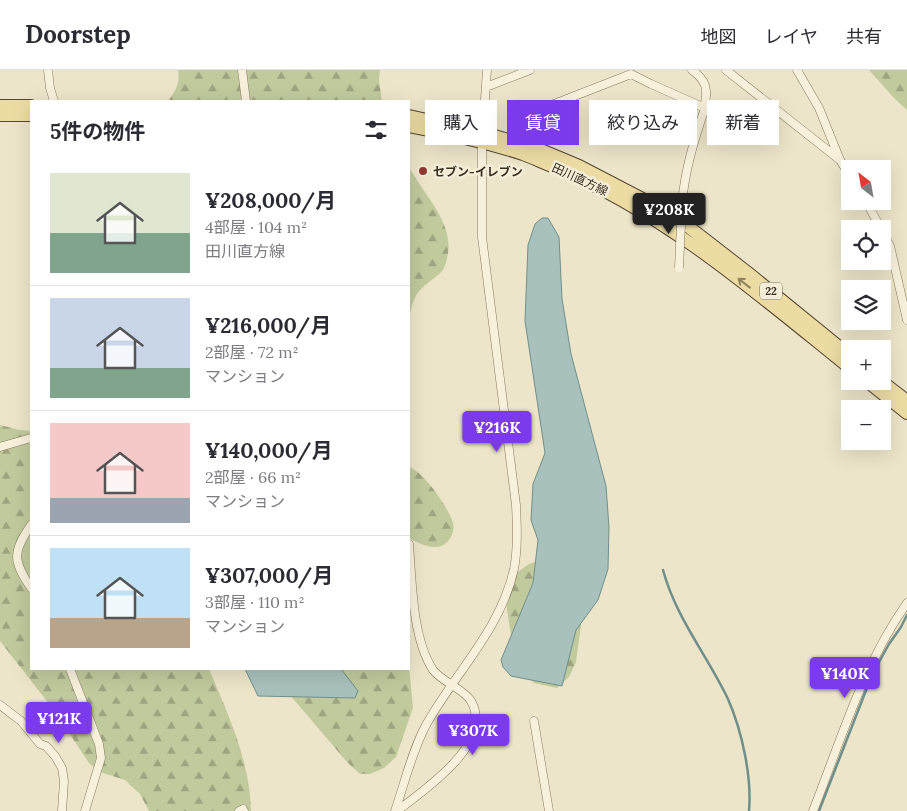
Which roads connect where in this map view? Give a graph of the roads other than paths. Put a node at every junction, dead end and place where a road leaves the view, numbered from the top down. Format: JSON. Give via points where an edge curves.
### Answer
{"nodes":[{"id":1,"x":48,"y":70,"type":"edge"},
{"id":2,"x":242,"y":70,"type":"edge"},
{"id":3,"x":487,"y":70,"type":"edge"},
{"id":4,"x":530,"y":70,"type":"edge"},
{"id":5,"x":692,"y":70,"type":"edge"},
{"id":6,"x":726,"y":70,"type":"edge"},
{"id":7,"x":797,"y":70,"type":"edge"},
{"id":8,"x":486,"y":86,"type":"junction"},
{"id":9,"x":54,"y":100,"type":"edge"},
{"id":10,"x":246,"y":100,"type":"edge"},
{"id":11,"x":485,"y":100,"type":"edge"},
{"id":12,"x":0,"y":106,"type":"edge"},
{"id":13,"x":30,"y":106,"type":"edge"},
{"id":14,"x":705,"y":108,"type":"junction"},
{"id":15,"x":30,"y":115,"type":"edge"},
{"id":16,"x":0,"y":116,"type":"edge"},
{"id":17,"x":410,"y":116,"type":"edge"},
{"id":18,"x":425,"y":121,"type":"edge"},
{"id":19,"x":410,"y":126,"type":"edge"},
{"id":20,"x":425,"y":129,"type":"edge"},
{"id":21,"x":497,"y":141,"type":"edge"},
{"id":22,"x":497,"y":144,"type":"edge"},
{"id":23,"x":483,"y":145,"type":"edge"},
{"id":24,"x":536,"y":148,"type":"junction"},
{"id":25,"x":840,"y":160,"type":"joint"},
{"id":26,"x":891,"y":250,"type":"edge"},
{"id":27,"x":680,"y":268,"type":"dead end"},
{"id":28,"x":907,"y":320,"type":"edge"},
{"id":29,"x":841,"y":349,"type":"edge"},
{"id":30,"x":841,"y":361,"type":"edge"},
{"id":31,"x":891,"y":389,"type":"edge"},
{"id":32,"x":878,"y":390,"type":"edge"},
{"id":33,"x":907,"y":401,"type":"edge"},
{"id":34,"x":907,"y":413,"type":"edge"},
{"id":35,"x":30,"y":438,"type":"edge"},
{"id":36,"x":0,"y":447,"type":"edge"},
{"id":37,"x":30,"y":527,"type":"edge"},
{"id":38,"x":410,"y":568,"type":"edge"},
{"id":39,"x":30,"y":586,"type":"edge"},
{"id":40,"x":411,"y":591,"type":"edge"},
{"id":41,"x":907,"y":602,"type":"edge"},
{"id":42,"x":70,"y":670,"type":"edge"},
{"id":43,"x":452,"y":686,"type":"junction"},
{"id":44,"x":0,"y":705,"type":"edge"},
{"id":45,"x":534,"y":721,"type":"dead end"},
{"id":46,"x":62,"y":811,"type":"edge"},
{"id":47,"x":85,"y":811,"type":"edge"},
{"id":48,"x":239,"y":811,"type":"edge"},
{"id":49,"x":244,"y":811,"type":"edge"},
{"id":50,"x":396,"y":811,"type":"edge"},
{"id":51,"x":548,"y":811,"type":"edge"},
{"id":52,"x":812,"y":811,"type":"edge"}],
"edges":[{"from":1,"to":9,"type":"street"},
{"from":2,"to":10,"type":"street"},
{"from":3,"to":8,"type":"street"},
{"from":4,"to":8,"type":"street"},
{"from":5,"to":14,"type":"street","via":[[703,80],[707,90]]},
{"from":6,"to":25,"type":"street"},
{"from":7,"to":25,"type":"street","via":[[819,108]]},
{"from":8,"to":11,"type":"street"},
{"from":12,"to":13,"type":"main road"},
{"from":14,"to":24,"type":"street","via":[[631,74],[531,113]]},
{"from":14,"to":27,"type":"street","bridge":true,"via":[[684,182]]},
{"from":15,"to":16,"type":"main road"},
{"from":17,"to":18,"type":"main road","name":"田川直方線","number":"22"},
{"from":19,"to":20,"type":"main road","name":"田川直方線","number":"22"},
{"from":21,"to":24,"type":"main road","name":"田川直方線","number":"22"},
{"from":30,"to":22,"type":"main road","name":"田川直方線","number":"22","one_way":true,"via":[[691,242],[631,204],[582,179]]},
{"from":23,"to":43,"type":"street","via":[[482,237],[517,526],[514,569],[505,598],[486,635]]},
{"from":24,"to":29,"type":"main road","name":"田川直方線","number":"22","via":[[579,166],[654,205],[690,228]]},
{"from":26,"to":28,"type":"street"},
{"from":31,"to":33,"type":"main road"},
{"from":32,"to":34,"type":"main road"},
{"from":35,"to":36,"type":"street"},
{"from":37,"to":39,"type":"street","via":[[20,542],[16,558]]},
{"from":38,"to":40,"type":"street"},
{"from":40,"to":43,"type":"street","via":[[424,649],[434,670]]},
{"from":41,"to":52,"type":"street","via":[[867,672]]},
{"from":42,"to":47,"type":"street","via":[[100,744],[101,758]]},
{"from":43,"to":50,"type":"street","via":[[417,743]]},
{"from":43,"to":50,"type":"street","via":[[471,700],[476,726],[459,757],[437,781]]},
{"from":44,"to":46,"type":"street","via":[[21,721],[55,756],[62,768],[64,781]]},
{"from":45,"to":51,"type":"street"},
{"from":48,"to":49,"type":"street"}]}
